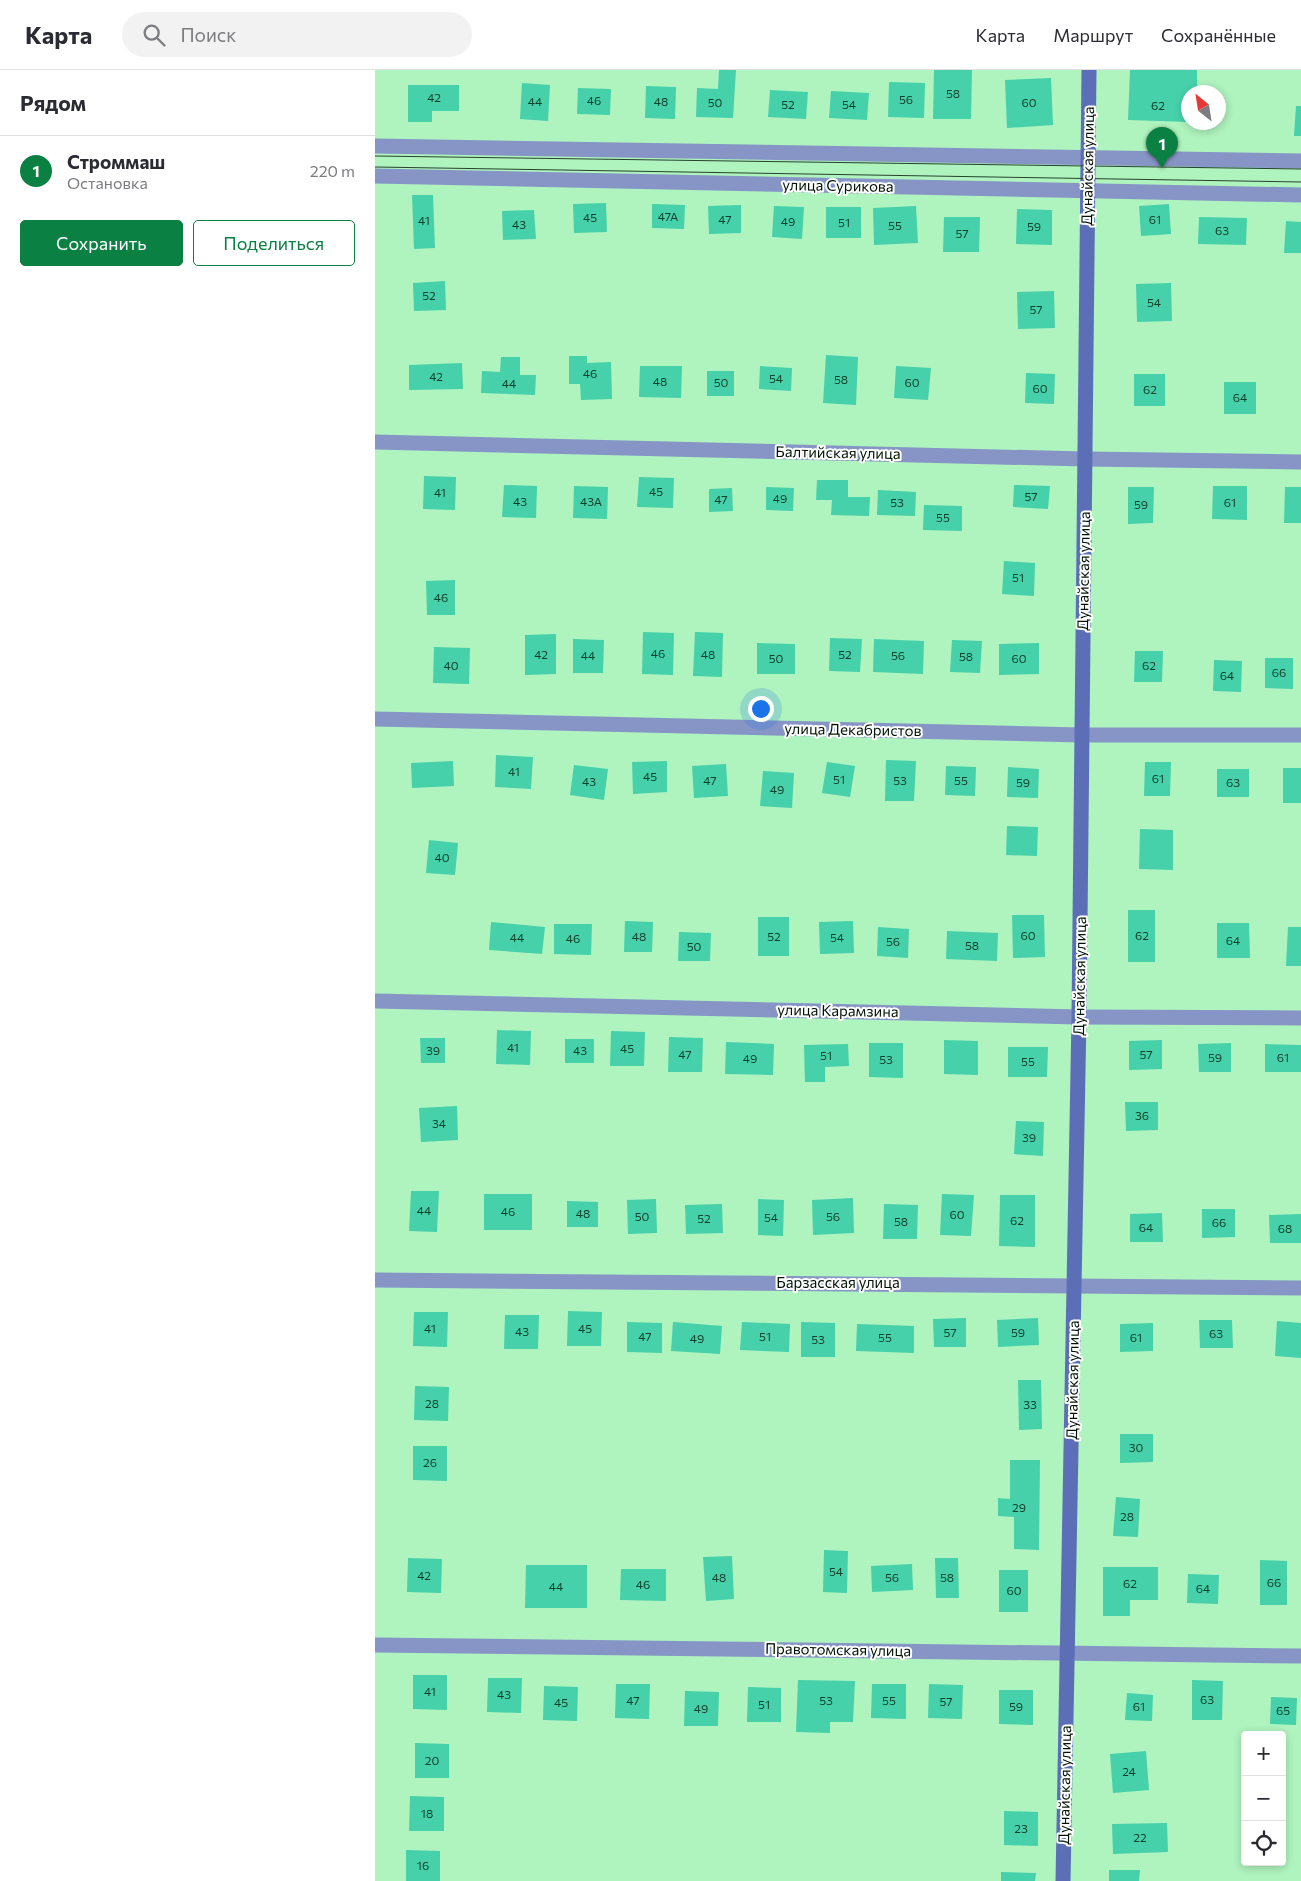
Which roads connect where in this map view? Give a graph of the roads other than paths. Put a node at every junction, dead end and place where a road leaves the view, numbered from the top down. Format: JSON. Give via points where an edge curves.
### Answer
{"nodes":[{"id":1,"x":1089,"y":70,"type":"edge"},
{"id":2,"x":375,"y":146,"type":"edge"},
{"id":3,"x":1089,"y":159,"type":"junction"},
{"id":4,"x":1301,"y":161,"type":"edge"},
{"id":5,"x":375,"y":176,"type":"edge"},
{"id":6,"x":1087,"y":191,"type":"junction"},
{"id":7,"x":1301,"y":195,"type":"edge"},
{"id":8,"x":375,"y":442,"type":"edge"},
{"id":9,"x":1085,"y":459,"type":"junction"},
{"id":10,"x":1301,"y":462,"type":"edge"},
{"id":11,"x":375,"y":719,"type":"edge"},
{"id":12,"x":1082,"y":735,"type":"junction"},
{"id":13,"x":1301,"y":735,"type":"edge"},
{"id":14,"x":375,"y":1001,"type":"edge"},
{"id":15,"x":1079,"y":1017,"type":"junction"},
{"id":16,"x":1301,"y":1018,"type":"edge"},
{"id":17,"x":375,"y":1280,"type":"edge"},
{"id":18,"x":1075,"y":1285,"type":"junction"},
{"id":19,"x":1301,"y":1288,"type":"edge"},
{"id":20,"x":375,"y":1645,"type":"edge"},
{"id":21,"x":1067,"y":1653,"type":"junction"},
{"id":22,"x":1301,"y":1656,"type":"edge"},
{"id":23,"x":1063,"y":1881,"type":"edge"}],
"edges":[{"from":1,"to":3,"type":"street","name":"Дунайская улица"},
{"from":2,"to":3,"type":"street"},
{"from":3,"to":4,"type":"street"},
{"from":3,"to":6,"type":"street","name":"Дунайская улица"},
{"from":5,"to":6,"type":"street","name":"улица Сурикова"},
{"from":6,"to":7,"type":"street","name":"улица Сурикова"},
{"from":6,"to":9,"type":"street","name":"Дунайская улица"},
{"from":8,"to":9,"type":"street","name":"Балтийская улица"},
{"from":9,"to":10,"type":"street","name":"Балтийская улица"},
{"from":9,"to":12,"type":"street","name":"Дунайская улица"},
{"from":11,"to":12,"type":"street","name":"улица Декабристов"},
{"from":12,"to":13,"type":"street","name":"улица Декабристов"},
{"from":12,"to":15,"type":"street","name":"Дунайская улица"},
{"from":14,"to":15,"type":"street","name":"улица Карамзина"},
{"from":15,"to":16,"type":"street","name":"улица Карамзина"},
{"from":15,"to":18,"type":"street","name":"Дунайская улица"},
{"from":17,"to":18,"type":"street","name":"Барзасская улица"},
{"from":18,"to":19,"type":"street","name":"Барзасская улица"},
{"from":18,"to":21,"type":"street","name":"Дунайская улица"},
{"from":20,"to":21,"type":"street","name":"Правотомская улица"},
{"from":21,"to":22,"type":"street","name":"Правотомская улица"},
{"from":21,"to":23,"type":"street","name":"Дунайская улица"}]}
